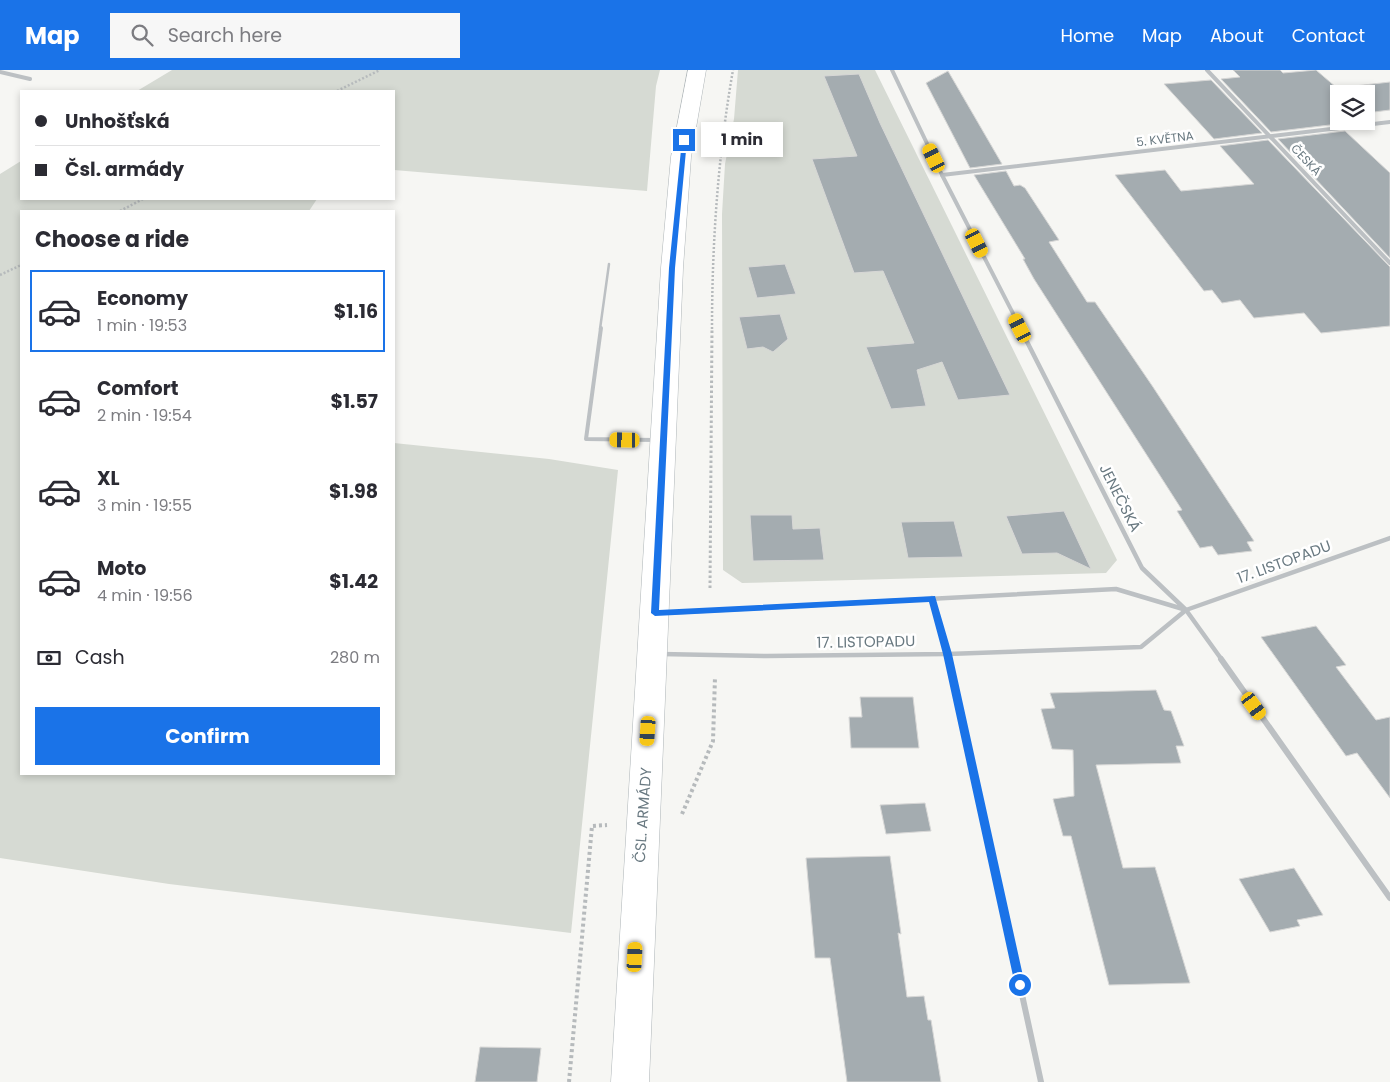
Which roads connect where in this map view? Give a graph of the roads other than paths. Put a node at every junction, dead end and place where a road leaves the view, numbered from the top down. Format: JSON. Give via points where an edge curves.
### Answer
{"nodes":[{"id":1,"x":697,"y":70,"type":"edge"},
{"id":2,"x":892,"y":70,"type":"edge"},
{"id":3,"x":1207,"y":70,"type":"edge"},
{"id":4,"x":0,"y":72,"type":"edge"},
{"id":5,"x":30,"y":79,"type":"dead end"},
{"id":6,"x":1390,"y":122,"type":"edge"},
{"id":7,"x":1270,"y":136,"type":"junction"},
{"id":8,"x":942,"y":175,"type":"junction"},
{"id":9,"x":1390,"y":263,"type":"edge"},
{"id":10,"x":609,"y":264,"type":"dead end"},
{"id":11,"x":664,"y":440,"type":"junction"},
{"id":12,"x":1390,"y":538,"type":"edge"},
{"id":13,"x":932,"y":598,"type":"junction"},
{"id":14,"x":1186,"y":610,"type":"junction"},
{"id":15,"x":655,"y":613,"type":"junction"},
{"id":16,"x":653,"y":654,"type":"junction"},
{"id":17,"x":948,"y":654,"type":"junction"},
{"id":18,"x":1390,"y":898,"type":"edge"},
{"id":19,"x":630,"y":1082,"type":"edge"},
{"id":20,"x":1041,"y":1082,"type":"edge"}],
"edges":[{"from":1,"to":11,"type":"main road","name":"ČSL. ARMÁDY","via":[[681,158]]},
{"from":2,"to":8,"type":"street","name":"JENEČSKÁ"},
{"from":3,"to":7,"type":"street","name":"ČESKÁ"},
{"from":4,"to":5,"type":"street"},
{"from":6,"to":7,"type":"street","name":"5. KVĚTNA"},
{"from":7,"to":8,"type":"street","name":"5. KVĚTNA"},
{"from":7,"to":9,"type":"street","name":"ČESKÁ"},
{"from":8,"to":14,"type":"street","name":"JENEČSKÁ","via":[[1142,568]]},
{"from":10,"to":11,"type":"lane","via":[[586,439]]},
{"from":11,"to":15,"type":"main road","name":"ČSL. ARMÁDY"},
{"from":12,"to":14,"type":"street","name":"17. LISTOPADU"},
{"from":13,"to":14,"type":"street","via":[[1116,589]]},
{"from":13,"to":15,"type":"street"},
{"from":13,"to":17,"type":"street"},
{"from":14,"to":17,"type":"street","name":"17. LISTOPADU","via":[[1141,647]]},
{"from":14,"to":18,"type":"street","name":"JENEČSKÁ"},
{"from":15,"to":16,"type":"main road","name":"ČSL. ARMÁDY"},
{"from":16,"to":17,"type":"street","name":"17. LISTOPADU"},
{"from":16,"to":19,"type":"main road","name":"ČSL. ARMÁDY"},
{"from":17,"to":20,"type":"street"}]}
